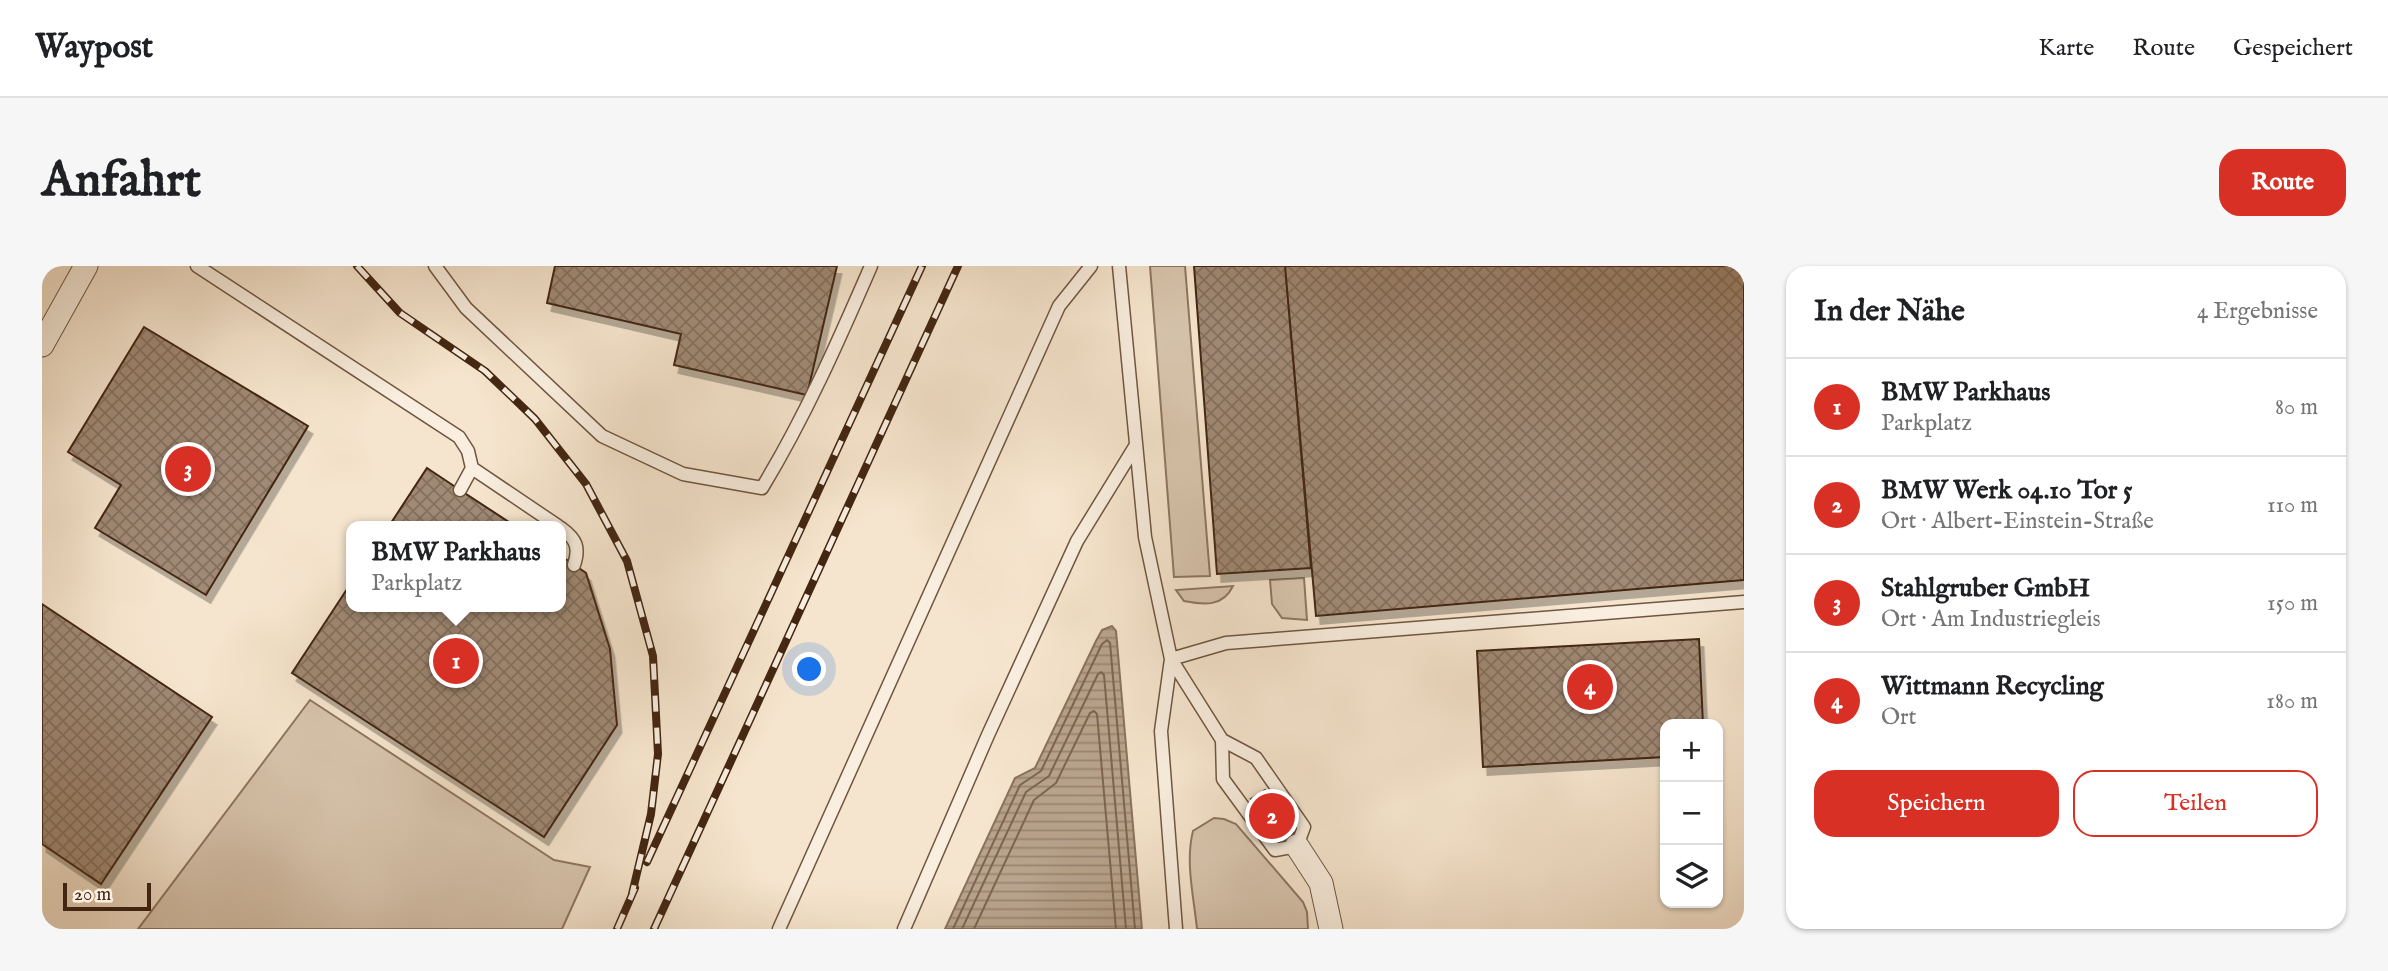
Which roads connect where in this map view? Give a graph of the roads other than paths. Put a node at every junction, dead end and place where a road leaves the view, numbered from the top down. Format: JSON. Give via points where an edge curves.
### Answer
{"nodes":[{"id":1,"x":86,"y":266,"type":"edge"},
{"id":2,"x":197,"y":266,"type":"edge"},
{"id":3,"x":435,"y":266,"type":"edge"},
{"id":4,"x":871,"y":266,"type":"edge"},
{"id":5,"x":1091,"y":266,"type":"edge"},
{"id":6,"x":1119,"y":266,"type":"edge"},
{"id":7,"x":42,"y":345,"type":"edge"},
{"id":8,"x":1136,"y":445,"type":"junction"},
{"id":9,"x":472,"y":468,"type":"junction"},
{"id":10,"x":460,"y":490,"type":"dead end"},
{"id":11,"x":550,"y":521,"type":"edge"},
{"id":12,"x":566,"y":532,"type":"edge"},
{"id":13,"x":574,"y":565,"type":"dead end"},
{"id":14,"x":1744,"y":602,"type":"edge"},
{"id":15,"x":1171,"y":659,"type":"junction"},
{"id":16,"x":1222,"y":740,"type":"junction"},
{"id":17,"x":1297,"y":846,"type":"junction"},
{"id":18,"x":779,"y":929,"type":"edge"},
{"id":19,"x":904,"y":929,"type":"edge"},
{"id":20,"x":1176,"y":929,"type":"edge"},
{"id":21,"x":1331,"y":929,"type":"edge"}],
"edges":[{"from":1,"to":7,"type":"street"},
{"from":2,"to":9,"type":"lane","via":[[459,437]]},
{"from":3,"to":4,"type":"lane","via":[[466,308],[602,436],[683,474],[762,488],[829,363]]},
{"from":5,"to":18,"type":"lane","via":[[1059,306]]},
{"from":6,"to":8,"type":"lane"},
{"from":8,"to":15,"type":"lane","via":[[1145,537]]},
{"from":8,"to":19,"type":"lane","via":[[1077,541]]},
{"from":9,"to":10,"type":"lane"},
{"from":9,"to":11,"type":"lane"},
{"from":12,"to":13,"type":"lane","via":[[577,546]]},
{"from":14,"to":15,"type":"lane","via":[[1226,643]]},
{"from":15,"to":16,"type":"lane"},
{"from":15,"to":20,"type":"lane","via":[[1161,731]]},
{"from":16,"to":17,"type":"lane","via":[[1256,758],[1288,802],[1304,827]]},
{"from":16,"to":17,"type":"lane","via":[[1223,779],[1275,850]]},
{"from":17,"to":21,"type":"street","via":[[1321,883]]}]}
